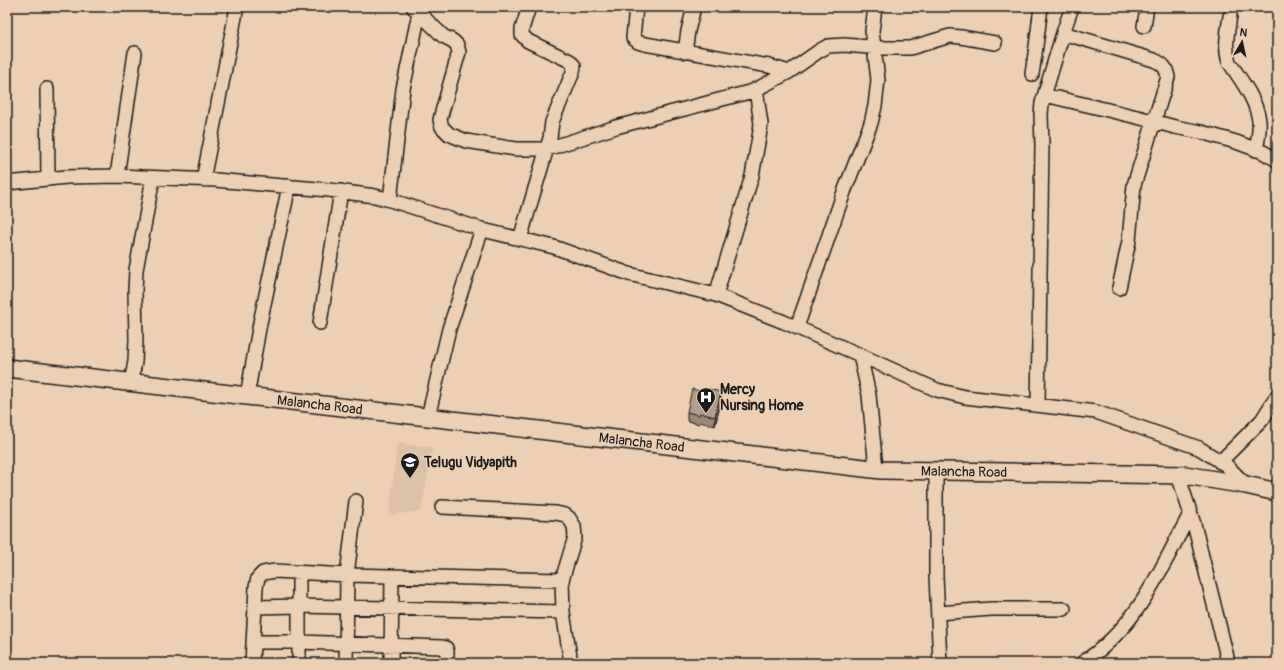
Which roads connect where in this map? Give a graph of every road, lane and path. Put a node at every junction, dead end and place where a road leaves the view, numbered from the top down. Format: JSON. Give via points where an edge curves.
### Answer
{"nodes":[{"id":1,"x":237,"y":7,"type":"edge"},
{"id":2,"x":528,"y":7,"type":"edge"},
{"id":3,"x":636,"y":7,"type":"edge"},
{"id":4,"x":694,"y":7,"type":"edge"},
{"id":5,"x":875,"y":7,"type":"edge"},
{"id":6,"x":1041,"y":7,"type":"edge"},
{"id":7,"x":1072,"y":7,"type":"edge"},
{"id":8,"x":1147,"y":7,"type":"edge"},
{"id":9,"x":416,"y":10,"type":"edge"},
{"id":10,"x":1230,"y":16,"type":"dead end"},
{"id":11,"x":1144,"y":26,"type":"dead end"},
{"id":12,"x":1063,"y":33,"type":"junction"},
{"id":13,"x":995,"y":42,"type":"dead end"},
{"id":14,"x":873,"y":48,"type":"junction"},
{"id":15,"x":685,"y":52,"type":"junction"},
{"id":16,"x":135,"y":53,"type":"dead end"},
{"id":17,"x":789,"y":72,"type":"junction"},
{"id":18,"x":1032,"y":74,"type":"dead end"},
{"id":19,"x":47,"y":88,"type":"dead end"},
{"id":20,"x":756,"y":89,"type":"junction"},
{"id":21,"x":1045,"y":95,"type":"junction"},
{"id":22,"x":1155,"y":122,"type":"junction"},
{"id":23,"x":546,"y":149,"type":"junction"},
{"id":24,"x":1256,"y":150,"type":"junction"},
{"id":25,"x":1277,"y":160,"type":"edge"},
{"id":26,"x":117,"y":176,"type":"junction"},
{"id":27,"x":153,"y":178,"type":"junction"},
{"id":28,"x":48,"y":179,"type":"junction"},
{"id":29,"x":203,"y":180,"type":"junction"},
{"id":30,"x":7,"y":183,"type":"edge"},
{"id":31,"x":289,"y":186,"type":"junction"},
{"id":32,"x":341,"y":191,"type":"junction"},
{"id":33,"x":390,"y":200,"type":"junction"},
{"id":34,"x":482,"y":229,"type":"junction"},
{"id":35,"x":520,"y":239,"type":"junction"},
{"id":36,"x":1119,"y":288,"type":"dead end"},
{"id":37,"x":716,"y":295,"type":"junction"},
{"id":38,"x":320,"y":323,"type":"dead end"},
{"id":39,"x":796,"y":327,"type":"junction"},
{"id":40,"x":860,"y":354,"type":"junction"},
{"id":41,"x":7,"y":368,"type":"edge"},
{"id":42,"x":131,"y":383,"type":"junction"},
{"id":43,"x":247,"y":396,"type":"junction"},
{"id":44,"x":1277,"y":396,"type":"edge"},
{"id":45,"x":1038,"y":405,"type":"junction"},
{"id":46,"x":428,"y":417,"type":"junction"},
{"id":47,"x":1220,"y":462,"type":"junction"},
{"id":48,"x":876,"y":469,"type":"junction"},
{"id":49,"x":936,"y":471,"type":"junction"},
{"id":50,"x":1178,"y":475,"type":"junction"},
{"id":51,"x":1246,"y":485,"type":"junction"},
{"id":52,"x":1277,"y":492,"type":"edge"},
{"id":53,"x":356,"y":501,"type":"dead end"},
{"id":54,"x":442,"y":507,"type":"dead end"},
{"id":55,"x":1190,"y":514,"type":"junction"},
{"id":56,"x":300,"y":572,"type":"junction"},
{"id":57,"x":347,"y":576,"type":"junction"},
{"id":58,"x":392,"y":576,"type":"junction"},
{"id":59,"x":562,"y":580,"type":"junction"},
{"id":60,"x":299,"y":606,"type":"junction"},
{"id":61,"x":255,"y":607,"type":"junction"},
{"id":62,"x":347,"y":608,"type":"junction"},
{"id":63,"x":392,"y":609,"type":"junction"},
{"id":64,"x":1064,"y":609,"type":"dead end"},
{"id":65,"x":563,"y":612,"type":"junction"},
{"id":66,"x":938,"y":613,"type":"junction"},
{"id":67,"x":253,"y":642,"type":"junction"},
{"id":68,"x":299,"y":642,"type":"junction"},
{"id":69,"x":346,"y":643,"type":"junction"},
{"id":70,"x":391,"y":645,"type":"junction"},
{"id":71,"x":1227,"y":657,"type":"dead end"},
{"id":72,"x":252,"y":663,"type":"edge"},
{"id":73,"x":299,"y":663,"type":"edge"},
{"id":74,"x":346,"y":663,"type":"edge"},
{"id":75,"x":391,"y":663,"type":"edge"},
{"id":76,"x":447,"y":663,"type":"edge"},
{"id":77,"x":572,"y":663,"type":"edge"},
{"id":78,"x":940,"y":663,"type":"edge"},
{"id":79,"x":1082,"y":663,"type":"edge"}],
"edges":[{"from":1,"to":29,"type":"street"},
{"from":2,"to":23,"type":"street","via":[[522,35],[528,41],[570,61],[574,66],[552,122]]},
{"from":3,"to":15,"type":"street","via":[[633,38],[645,44]]},
{"from":4,"to":15,"type":"street"},
{"from":5,"to":14,"type":"street"},
{"from":6,"to":18,"type":"street"},
{"from":7,"to":12,"type":"street"},
{"from":8,"to":11,"type":"street"},
{"from":9,"to":23,"type":"street","via":[[443,36],[453,41],[459,52],[440,120],[442,127],[449,134],[466,141],[516,149]]},
{"from":9,"to":33,"type":"street","via":[[403,89]]},
{"from":10,"to":24,"type":"street","via":[[1227,55],[1256,109],[1259,120]]},
{"from":12,"to":21,"type":"street"},
{"from":12,"to":22,"type":"street","via":[[1162,64],[1168,77]]},
{"from":13,"to":14,"type":"street","via":[[950,36],[910,48]]},
{"from":14,"to":17,"type":"street","via":[[828,46]]},
{"from":14,"to":39,"type":"street","via":[[878,80],[871,122]]},
{"from":15,"to":17,"type":"street","via":[[769,66]]},
{"from":16,"to":26,"type":"street"},
{"from":17,"to":20,"type":"street"},
{"from":19,"to":28,"type":"street"},
{"from":20,"to":23,"type":"street"},
{"from":20,"to":37,"type":"street","via":[[761,124],[753,168]]},
{"from":21,"to":22,"type":"street"},
{"from":21,"to":45,"type":"street","via":[[1041,114]]},
{"from":22,"to":24,"type":"street","via":[[1201,132]]},
{"from":22,"to":36,"type":"street","via":[[1134,185],[1129,241]]},
{"from":23,"to":35,"type":"street"},
{"from":24,"to":25,"type":"street"},
{"from":26,"to":27,"type":"street"},
{"from":26,"to":28,"type":"street"},
{"from":27,"to":29,"type":"street"},
{"from":27,"to":42,"type":"street","via":[[136,270],[135,362]]},
{"from":28,"to":30,"type":"street"},
{"from":29,"to":31,"type":"street"},
{"from":31,"to":32,"type":"street"},
{"from":31,"to":43,"type":"street"},
{"from":32,"to":33,"type":"street"},
{"from":32,"to":38,"type":"street"},
{"from":33,"to":34,"type":"street"},
{"from":34,"to":35,"type":"street"},
{"from":34,"to":46,"type":"street","via":[[449,330]]},
{"from":35,"to":37,"type":"street","via":[[554,247],[629,274]]},
{"from":37,"to":39,"type":"street"},
{"from":39,"to":40,"type":"street"},
{"from":40,"to":45,"type":"street","via":[[944,392],[965,397]]},
{"from":40,"to":48,"type":"street","via":[[869,395]]},
{"from":41,"to":42,"type":"street","name":"Malancha Road"},
{"from":42,"to":43,"type":"street","name":"Malancha Road"},
{"from":43,"to":46,"type":"street","name":"Malancha Road"},
{"from":44,"to":47,"type":"street","via":[[1262,420]]},
{"from":45,"to":47,"type":"street","via":[[1096,412],[1199,448]]},
{"from":46,"to":48,"type":"street","name":"Malancha Road"},
{"from":47,"to":51,"type":"street"},
{"from":48,"to":49,"type":"street","name":"Malancha Road"},
{"from":49,"to":50,"type":"street","name":"Malancha Road"},
{"from":49,"to":66,"type":"street"},
{"from":50,"to":51,"type":"street","name":"Malancha Road"},
{"from":50,"to":55,"type":"street"},
{"from":51,"to":52,"type":"street","name":"Malancha Road"},
{"from":53,"to":57,"type":"street"},
{"from":54,"to":59,"type":"street","via":[[565,515],[570,518],[575,537]]},
{"from":55,"to":71,"type":"street"},
{"from":55,"to":79,"type":"street","via":[[1149,592],[1130,619],[1117,635]]},
{"from":56,"to":57,"type":"street"},
{"from":56,"to":60,"type":"street"},
{"from":56,"to":61,"type":"street","via":[[262,572],[257,583]]},
{"from":57,"to":58,"type":"street"},
{"from":57,"to":62,"type":"street"},
{"from":58,"to":59,"type":"street"},
{"from":58,"to":63,"type":"street"},
{"from":59,"to":65,"type":"street"},
{"from":60,"to":61,"type":"street"},
{"from":60,"to":62,"type":"street"},
{"from":60,"to":68,"type":"street"},
{"from":61,"to":67,"type":"street"},
{"from":62,"to":63,"type":"street"},
{"from":62,"to":69,"type":"street"},
{"from":63,"to":65,"type":"street"},
{"from":63,"to":70,"type":"street"},
{"from":64,"to":66,"type":"street","via":[[991,609]]},
{"from":65,"to":77,"type":"street"},
{"from":66,"to":78,"type":"street"},
{"from":67,"to":68,"type":"street"},
{"from":67,"to":72,"type":"street"},
{"from":68,"to":69,"type":"street"},
{"from":68,"to":73,"type":"street"},
{"from":69,"to":70,"type":"street"},
{"from":69,"to":74,"type":"street"},
{"from":70,"to":75,"type":"street"},
{"from":70,"to":76,"type":"street","via":[[446,648]]}]}
